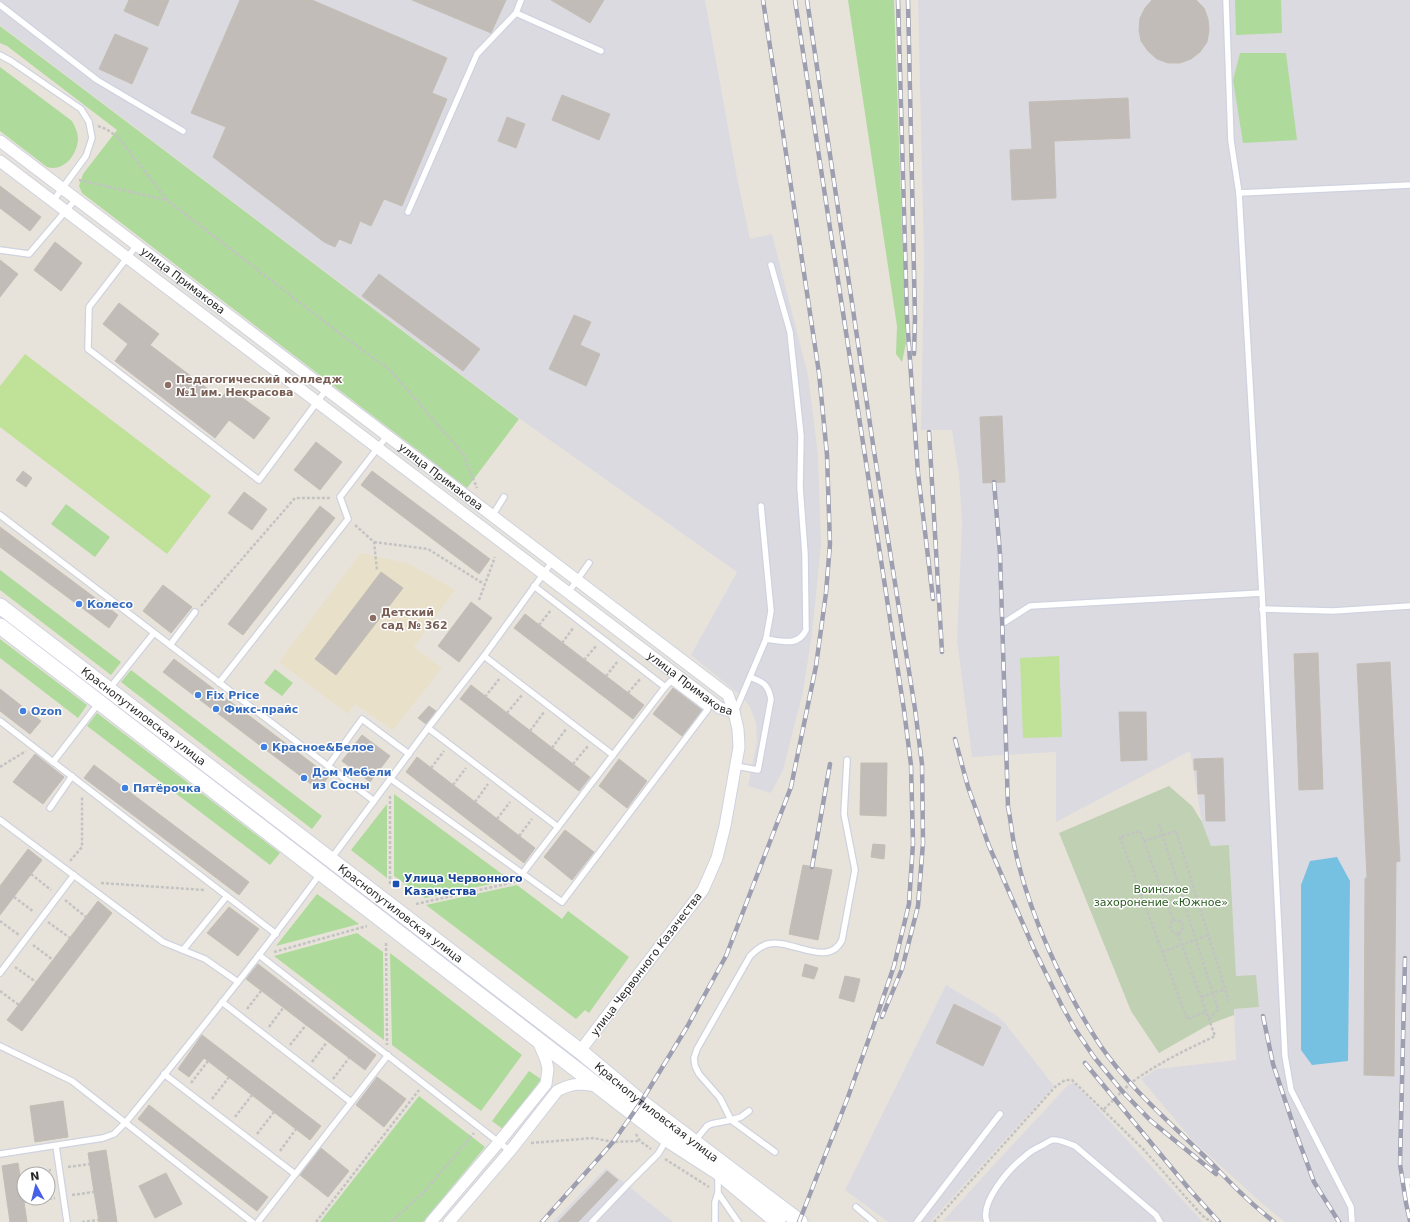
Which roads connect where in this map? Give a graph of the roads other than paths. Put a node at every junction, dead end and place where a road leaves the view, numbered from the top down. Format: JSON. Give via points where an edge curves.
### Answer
{"nodes":[{"id":1,"x":521,"y":0,"type":"edge"},
{"id":2,"x":1226,"y":0,"type":"edge"},
{"id":3,"x":0,"y":5,"type":"edge"},
{"id":4,"x":516,"y":13,"type":"junction"},
{"id":5,"x":601,"y":51,"type":"dead end"},
{"id":6,"x":0,"y":55,"type":"edge"},
{"id":7,"x":183,"y":131,"type":"dead end"},
{"id":8,"x":0,"y":141,"type":"edge"},
{"id":9,"x":0,"y":161,"type":"edge"},
{"id":10,"x":1410,"y":185,"type":"edge"},
{"id":11,"x":62,"y":189,"type":"junction"},
{"id":12,"x":1239,"y":193,"type":"junction"},
{"id":13,"x":76,"y":199,"type":"junction"},
{"id":14,"x":53,"y":201,"type":"junction"},
{"id":15,"x":66,"y":211,"type":"junction"},
{"id":16,"x":408,"y":212,"type":"dead end"},
{"id":17,"x":137,"y":245,"type":"junction"},
{"id":18,"x":0,"y":250,"type":"edge"},
{"id":19,"x":127,"y":258,"type":"junction"},
{"id":20,"x":771,"y":265,"type":"dead end"},
{"id":21,"x":326,"y":390,"type":"junction"},
{"id":22,"x":317,"y":402,"type":"junction"},
{"id":23,"x":387,"y":436,"type":"junction"},
{"id":24,"x":378,"y":448,"type":"junction"},
{"id":25,"x":504,"y":497,"type":"dead end"},
{"id":26,"x":761,"y":506,"type":"dead end"},
{"id":27,"x":495,"y":512,"type":"junction"},
{"id":28,"x":0,"y":515,"type":"edge"},
{"id":29,"x":552,"y":562,"type":"junction"},
{"id":30,"x":589,"y":563,"type":"dead end"},
{"id":31,"x":543,"y":574,"type":"junction"},
{"id":32,"x":577,"y":581,"type":"junction"},
{"id":33,"x":534,"y":586,"type":"junction"},
{"id":34,"x":568,"y":593,"type":"junction"},
{"id":35,"x":1262,"y":593,"type":"junction"},
{"id":36,"x":0,"y":606,"type":"edge"},
{"id":37,"x":1410,"y":606,"type":"edge"},
{"id":38,"x":1262,"y":609,"type":"junction"},
{"id":39,"x":196,"y":612,"type":"road end"},
{"id":40,"x":1005,"y":622,"type":"dead end"},
{"id":41,"x":0,"y":626,"type":"edge"},
{"id":42,"x":154,"y":633,"type":"junction"},
{"id":43,"x":766,"y":639,"type":"junction"},
{"id":44,"x":170,"y":645,"type":"junction"},
{"id":45,"x":484,"y":656,"type":"junction"},
{"id":46,"x":750,"y":677,"type":"junction"},
{"id":47,"x":219,"y":683,"type":"junction"},
{"id":48,"x":665,"y":687,"type":"junction"},
{"id":49,"x":109,"y":690,"type":"junction"},
{"id":50,"x":99,"y":702,"type":"junction"},
{"id":51,"x":734,"y":712,"type":"junction"},
{"id":52,"x":0,"y":721,"type":"edge"},
{"id":53,"x":428,"y":728,"type":"junction"},
{"id":54,"x":409,"y":754,"type":"junction"},
{"id":55,"x":613,"y":755,"type":"junction"},
{"id":56,"x":848,"y":760,"type":"dead end"},
{"id":57,"x":53,"y":762,"type":"junction"},
{"id":58,"x":328,"y":766,"type":"junction"},
{"id":59,"x":736,"y":766,"type":"junction"},
{"id":60,"x":72,"y":776,"type":"junction"},
{"id":61,"x":390,"y":779,"type":"junction"},
{"id":62,"x":374,"y":801,"type":"junction"},
{"id":63,"x":50,"y":808,"type":"dead end"},
{"id":64,"x":0,"y":820,"type":"edge"},
{"id":65,"x":558,"y":827,"type":"junction"},
{"id":66,"x":331,"y":860,"type":"junction"},
{"id":67,"x":322,"y":873,"type":"junction"},
{"id":68,"x":522,"y":874,"type":"junction"},
{"id":69,"x":74,"y":875,"type":"junction"},
{"id":70,"x":224,"y":894,"type":"junction"},
{"id":71,"x":276,"y":934,"type":"junction"},
{"id":72,"x":183,"y":950,"type":"junction"},
{"id":73,"x":259,"y":956,"type":"junction"},
{"id":74,"x":0,"y":973,"type":"edge"},
{"id":75,"x":238,"y":982,"type":"junction"},
{"id":76,"x":222,"y":1002,"type":"junction"},
{"id":77,"x":537,"y":1038,"type":"junction"},
{"id":78,"x":0,"y":1046,"type":"edge"},
{"id":79,"x":580,"y":1051,"type":"junction"},
{"id":80,"x":388,"y":1054,"type":"junction"},
{"id":81,"x":164,"y":1074,"type":"junction"},
{"id":82,"x":598,"y":1086,"type":"junction"},
{"id":83,"x":351,"y":1102,"type":"junction"},
{"id":84,"x":749,"y":1111,"type":"dead end"},
{"id":85,"x":1000,"y":1114,"type":"dead end"},
{"id":86,"x":731,"y":1120,"type":"junction"},
{"id":87,"x":126,"y":1122,"type":"junction"},
{"id":88,"x":667,"y":1139,"type":"junction"},
{"id":89,"x":499,"y":1142,"type":"junction"},
{"id":90,"x":694,"y":1142,"type":"junction"},
{"id":91,"x":56,"y":1146,"type":"junction"},
{"id":92,"x":510,"y":1151,"type":"junction"},
{"id":93,"x":775,"y":1152,"type":"dead end"},
{"id":94,"x":0,"y":1154,"type":"edge"},
{"id":95,"x":718,"y":1172,"type":"junction"},
{"id":96,"x":295,"y":1174,"type":"junction"},
{"id":97,"x":1410,"y":1181,"type":"edge"},
{"id":98,"x":718,"y":1193,"type":"junction"},
{"id":99,"x":856,"y":1207,"type":"dead end"},
{"id":100,"x":1410,"y":1207,"type":"edge"},
{"id":101,"x":68,"y":1222,"type":"edge"},
{"id":102,"x":252,"y":1222,"type":"edge"},
{"id":103,"x":258,"y":1222,"type":"edge"},
{"id":104,"x":431,"y":1222,"type":"edge"},
{"id":105,"x":449,"y":1222,"type":"edge"},
{"id":106,"x":592,"y":1222,"type":"edge"},
{"id":107,"x":715,"y":1222,"type":"edge"},
{"id":108,"x":738,"y":1222,"type":"edge"},
{"id":109,"x":778,"y":1222,"type":"edge"},
{"id":110,"x":800,"y":1222,"type":"edge"},
{"id":111,"x":874,"y":1222,"type":"edge"},
{"id":112,"x":917,"y":1222,"type":"edge"},
{"id":113,"x":987,"y":1222,"type":"edge"},
{"id":114,"x":1160,"y":1222,"type":"edge"},
{"id":115,"x":1352,"y":1222,"type":"edge"}],
"edges":[{"from":1,"to":4,"type":"lane"},
{"from":2,"to":12,"type":"lane","via":[[1231,140]]},
{"from":3,"to":7,"type":"lane","via":[[97,80]]},
{"from":4,"to":5,"type":"lane"},
{"from":4,"to":16,"type":"lane","via":[[478,54]]},
{"from":6,"to":11,"type":"lane","via":[[81,109],[89,122],[92,138],[86,156]]},
{"from":8,"to":11,"type":"street","name":"улица Примакова"},
{"from":9,"to":14,"type":"street","name":"улица Примакова"},
{"from":10,"to":12,"type":"lane"},
{"from":11,"to":13,"type":"street","name":"улица Примакова"},
{"from":11,"to":14,"type":"lane"},
{"from":12,"to":35,"type":"lane"},
{"from":13,"to":15,"type":"lane"},
{"from":13,"to":17,"type":"street","name":"улица Примакова"},
{"from":14,"to":15,"type":"street","name":"улица Примакова"},
{"from":15,"to":18,"type":"lane","via":[[29,254]]},
{"from":15,"to":19,"type":"street","name":"улица Примакова"},
{"from":17,"to":19,"type":"lane"},
{"from":17,"to":21,"type":"street","name":"улица Примакова"},
{"from":19,"to":22,"type":"street","name":"улица Примакова"},
{"from":19,"to":22,"type":"lane","via":[[89,307],[88,349],[259,480]]},
{"from":20,"to":43,"type":"lane","via":[[790,332],[801,436],[800,487],[805,554],[806,630],[798,640],[790,642]]},
{"from":21,"to":22,"type":"lane"},
{"from":21,"to":23,"type":"street","name":"улица Примакова"},
{"from":22,"to":24,"type":"street","name":"улица Примакова"},
{"from":23,"to":24,"type":"lane"},
{"from":23,"to":27,"type":"street","name":"улица Примакова"},
{"from":24,"to":31,"type":"street","name":"улица Примакова"},
{"from":24,"to":47,"type":"lane","via":[[340,498],[348,519]]},
{"from":25,"to":27,"type":"lane"},
{"from":26,"to":43,"type":"lane","via":[[771,611]]},
{"from":27,"to":29,"type":"street","name":"улица Примакова"},
{"from":28,"to":42,"type":"lane"},
{"from":29,"to":31,"type":"lane"},
{"from":29,"to":32,"type":"street","name":"улица Примакова"},
{"from":30,"to":32,"type":"lane"},
{"from":31,"to":33,"type":"lane"},
{"from":31,"to":34,"type":"street","name":"улица Примакова"},
{"from":32,"to":34,"type":"lane"},
{"from":32,"to":51,"type":"street","name":"улица Примакова","via":[[728,696]]},
{"from":33,"to":45,"type":"lane"},
{"from":33,"to":48,"type":"lane"},
{"from":34,"to":51,"type":"street","name":"улица Примакова","via":[[720,708]]},
{"from":35,"to":38,"type":"lane"},
{"from":35,"to":40,"type":"lane","via":[[1030,606]]},
{"from":36,"to":49,"type":"main road","name":"Краснопутиловская улица"},
{"from":37,"to":38,"type":"lane","via":[[1333,611]]},
{"from":38,"to":115,"type":"lane","via":[[1285,1056],[1291,1090],[1351,1207]]},
{"from":39,"to":44,"type":"lane"},
{"from":41,"to":50,"type":"main road","name":"Краснопутиловская улица"},
{"from":42,"to":44,"type":"lane"},
{"from":42,"to":49,"type":"lane"},
{"from":43,"to":46,"type":"lane"},
{"from":44,"to":47,"type":"lane"},
{"from":45,"to":53,"type":"lane"},
{"from":45,"to":55,"type":"lane"},
{"from":46,"to":51,"type":"lane"},
{"from":46,"to":59,"type":"lane","via":[[762,682],[769,689],[771,698],[758,770]]},
{"from":47,"to":58,"type":"lane"},
{"from":48,"to":55,"type":"lane"},
{"from":48,"to":68,"type":"lane","via":[[670,681],[708,709],[562,902]]},
{"from":49,"to":50,"type":"lane"},
{"from":49,"to":66,"type":"main road","name":"Краснопутиловская улица"},
{"from":50,"to":57,"type":"lane"},
{"from":50,"to":67,"type":"main road","name":"Краснопутиловская улица"},
{"from":51,"to":59,"type":"street","name":"улица Червонного Казачества","via":[[739,747]]},
{"from":52,"to":57,"type":"lane"},
{"from":53,"to":54,"type":"lane"},
{"from":53,"to":65,"type":"lane"},
{"from":54,"to":58,"type":"lane","via":[[362,719]]},
{"from":54,"to":61,"type":"lane"},
{"from":55,"to":65,"type":"lane"},
{"from":56,"to":86,"type":"lane","via":[[844,814],[855,870],[839,946],[826,953],[780,943],[760,947],[750,956],[694,1058],[699,1074],[720,1098]]},
{"from":57,"to":60,"type":"lane"},
{"from":58,"to":62,"type":"lane"},
{"from":59,"to":79,"type":"street","name":"улица Червонного Казачества","via":[[724,832],[703,890]]},
{"from":60,"to":63,"type":"lane"},
{"from":60,"to":70,"type":"lane"},
{"from":61,"to":62,"type":"lane"},
{"from":61,"to":68,"type":"lane"},
{"from":62,"to":66,"type":"lane"},
{"from":64,"to":69,"type":"lane"},
{"from":65,"to":68,"type":"lane"},
{"from":66,"to":79,"type":"main road","name":"Краснопутиловская улица"},
{"from":67,"to":71,"type":"lane"},
{"from":67,"to":77,"type":"main road","name":"Краснопутиловская улица"},
{"from":69,"to":72,"type":"lane","via":[[163,942]]},
{"from":69,"to":74,"type":"lane"},
{"from":70,"to":71,"type":"lane"},
{"from":70,"to":72,"type":"lane"},
{"from":71,"to":73,"type":"lane"},
{"from":72,"to":75,"type":"lane","via":[[205,959]]},
{"from":73,"to":75,"type":"lane"},
{"from":73,"to":80,"type":"lane"},
{"from":75,"to":76,"type":"lane"},
{"from":76,"to":81,"type":"lane"},
{"from":76,"to":83,"type":"lane"},
{"from":77,"to":82,"type":"main road","name":"Краснопутиловская улица"},
{"from":77,"to":89,"type":"street","via":[[548,1069],[546,1084]]},
{"from":78,"to":87,"type":"lane","via":[[72,1082]]},
{"from":79,"to":90,"type":"main road","name":"Краснопутиловская улица"},
{"from":80,"to":83,"type":"lane"},
{"from":80,"to":89,"type":"lane"},
{"from":81,"to":87,"type":"lane"},
{"from":81,"to":96,"type":"lane"},
{"from":82,"to":88,"type":"main road","name":"Краснопутиловская улица"},
{"from":82,"to":92,"type":"street","via":[[579,1083],[557,1091]]},
{"from":83,"to":96,"type":"lane"},
{"from":84,"to":86,"type":"lane"},
{"from":85,"to":112,"type":"lane"},
{"from":86,"to":90,"type":"lane","via":[[707,1126]]},
{"from":86,"to":93,"type":"lane"},
{"from":87,"to":91,"type":"lane","via":[[114,1134],[103,1138]]},
{"from":87,"to":102,"type":"lane"},
{"from":88,"to":95,"type":"main road","name":"Краснопутиловская улица"},
{"from":88,"to":106,"type":"lane","via":[[658,1154]]},
{"from":89,"to":92,"type":"lane"},
{"from":89,"to":104,"type":"street"},
{"from":90,"to":110,"type":"main road","name":"Краснопутиловская улица"},
{"from":91,"to":94,"type":"lane"},
{"from":91,"to":101,"type":"lane"},
{"from":92,"to":105,"type":"street"},
{"from":95,"to":98,"type":"lane"},
{"from":95,"to":109,"type":"main road","name":"Краснопутиловская улица"},
{"from":96,"to":103,"type":"lane"},
{"from":97,"to":100,"type":"lane","via":[[1406,1181]]},
{"from":98,"to":107,"type":"lane","via":[[715,1202]]},
{"from":98,"to":108,"type":"lane"},
{"from":99,"to":111,"type":"lane"},
{"from":113,"to":114,"type":"lane","via":[[986,1208],[1011,1169],[1024,1157],[1051,1140],[1075,1146],[1156,1215]]}]}
